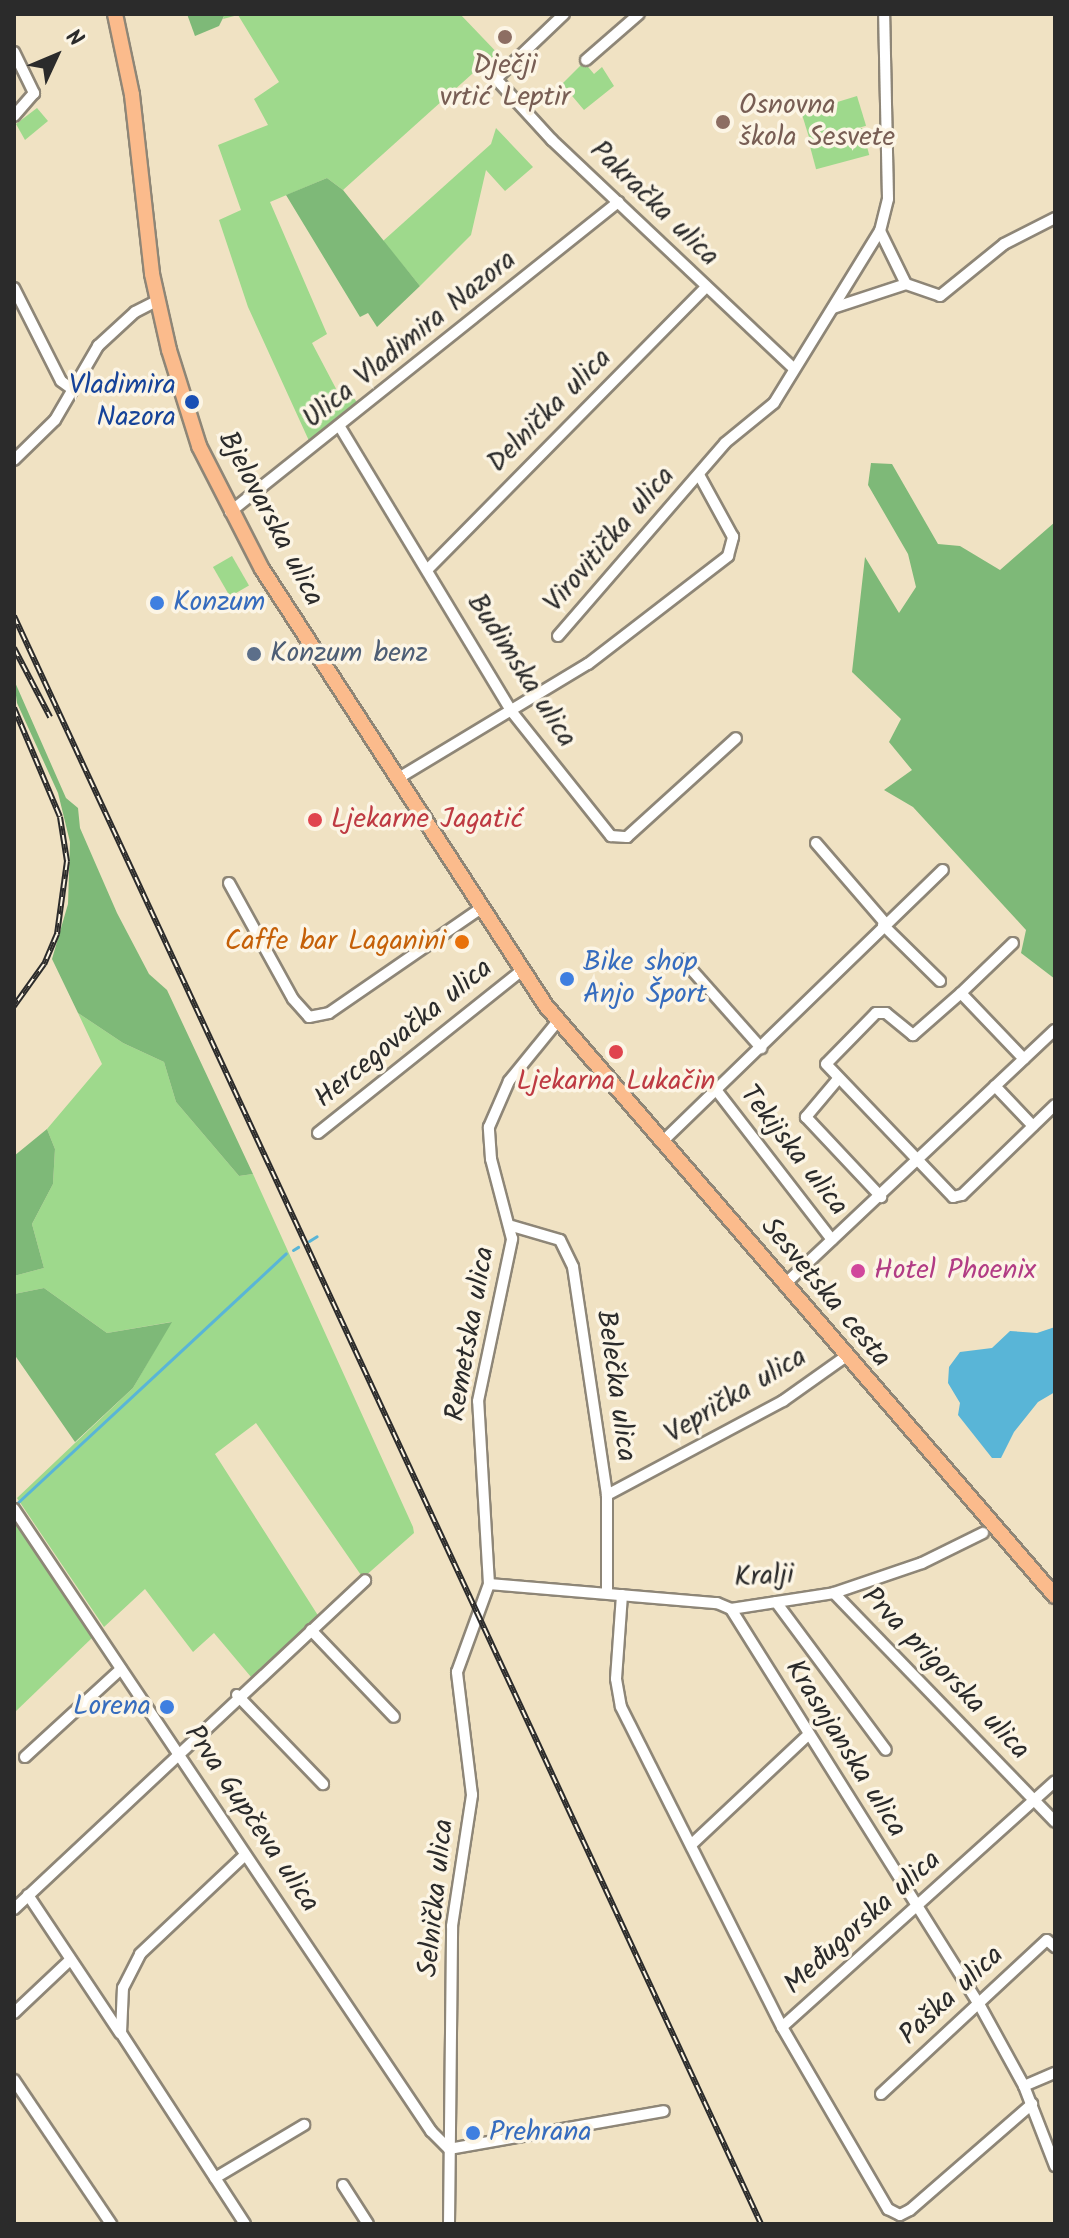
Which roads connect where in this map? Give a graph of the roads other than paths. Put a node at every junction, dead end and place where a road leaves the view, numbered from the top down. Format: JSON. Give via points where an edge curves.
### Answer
{"nodes":[{"id":1,"x":115,"y":14,"type":"edge"},
{"id":2,"x":564,"y":14,"type":"edge"},
{"id":3,"x":639,"y":14,"type":"edge"},
{"id":4,"x":884,"y":14,"type":"edge"},
{"id":5,"x":14,"y":52,"type":"edge"},
{"id":6,"x":586,"y":60,"type":"dead end"},
{"id":7,"x":486,"y":68,"type":"dead end"},
{"id":8,"x":496,"y":79,"type":"junction"},
{"id":9,"x":14,"y":116,"type":"edge"},
{"id":10,"x":618,"y":202,"type":"junction"},
{"id":11,"x":1055,"y":218,"type":"edge"},
{"id":12,"x":880,"y":231,"type":"junction"},
{"id":13,"x":906,"y":284,"type":"junction"},
{"id":14,"x":706,"y":287,"type":"junction"},
{"id":15,"x":14,"y":288,"type":"edge"},
{"id":16,"x":157,"y":301,"type":"junction"},
{"id":17,"x":833,"y":308,"type":"junction"},
{"id":18,"x":794,"y":369,"type":"junction"},
{"id":19,"x":72,"y":389,"type":"junction"},
{"id":20,"x":340,"y":427,"type":"junction"},
{"id":21,"x":14,"y":460,"type":"edge"},
{"id":22,"x":699,"y":475,"type":"junction"},
{"id":23,"x":230,"y":512,"type":"junction"},
{"id":24,"x":429,"y":568,"type":"junction"},
{"id":25,"x":558,"y":636,"type":"dead end"},
{"id":26,"x":512,"y":712,"type":"junction"},
{"id":27,"x":736,"y":738,"type":"dead end"},
{"id":28,"x":402,"y":776,"type":"junction"},
{"id":29,"x":816,"y":843,"type":"dead end"},
{"id":30,"x":943,"y":870,"type":"dead end"},
{"id":31,"x":229,"y":883,"type":"dead end"},
{"id":32,"x":480,"y":909,"type":"junction"},
{"id":33,"x":884,"y":924,"type":"junction"},
{"id":34,"x":1013,"y":943,"type":"dead end"},
{"id":35,"x":683,"y":960,"type":"dead end"},
{"id":36,"x":520,"y":972,"type":"junction"},
{"id":37,"x":940,"y":981,"type":"dead end"},
{"id":38,"x":961,"y":993,"type":"junction"},
{"id":39,"x":558,"y":1021,"type":"junction"},
{"id":40,"x":1055,"y":1030,"type":"edge"},
{"id":41,"x":761,"y":1048,"type":"junction"},
{"id":42,"x":1024,"y":1059,"type":"junction"},
{"id":43,"x":838,"y":1079,"type":"junction"},
{"id":44,"x":995,"y":1086,"type":"junction"},
{"id":45,"x":717,"y":1091,"type":"junction"},
{"id":46,"x":1055,"y":1105,"type":"edge"},
{"id":47,"x":1033,"y":1126,"type":"junction"},
{"id":48,"x":318,"y":1133,"type":"dead end"},
{"id":49,"x":662,"y":1142,"type":"junction"},
{"id":50,"x":916,"y":1162,"type":"junction"},
{"id":51,"x":881,"y":1197,"type":"junction"},
{"id":52,"x":512,"y":1226,"type":"junction"},
{"id":53,"x":832,"y":1240,"type":"junction"},
{"id":54,"x":784,"y":1285,"type":"junction"},
{"id":55,"x":845,"y":1357,"type":"junction"},
{"id":56,"x":607,"y":1495,"type":"junction"},
{"id":57,"x":15,"y":1511,"type":"edge"},
{"id":58,"x":983,"y":1533,"type":"dead end"},
{"id":59,"x":365,"y":1580,"type":"dead end"},
{"id":60,"x":489,"y":1584,"type":"junction"},
{"id":61,"x":607,"y":1593,"type":"junction"},
{"id":62,"x":834,"y":1593,"type":"junction"},
{"id":63,"x":622,"y":1595,"type":"junction"},
{"id":64,"x":1055,"y":1596,"type":"edge"},
{"id":65,"x":776,"y":1602,"type":"junction"},
{"id":66,"x":731,"y":1609,"type":"junction"},
{"id":67,"x":311,"y":1630,"type":"junction"},
{"id":68,"x":121,"y":1669,"type":"junction"},
{"id":69,"x":237,"y":1695,"type":"junction"},
{"id":70,"x":394,"y":1717,"type":"dead end"},
{"id":71,"x":808,"y":1735,"type":"junction"},
{"id":72,"x":886,"y":1750,"type":"dead end"},
{"id":73,"x":177,"y":1752,"type":"junction"},
{"id":74,"x":25,"y":1757,"type":"dead end"},
{"id":75,"x":1055,"y":1781,"type":"edge"},
{"id":76,"x":323,"y":1784,"type":"dead end"},
{"id":77,"x":1034,"y":1800,"type":"junction"},
{"id":78,"x":1055,"y":1822,"type":"edge"},
{"id":79,"x":692,"y":1844,"type":"junction"},
{"id":80,"x":245,"y":1855,"type":"junction"},
{"id":81,"x":28,"y":1895,"type":"junction"},
{"id":82,"x":14,"y":1909,"type":"edge"},
{"id":83,"x":916,"y":1910,"type":"junction"},
{"id":84,"x":1055,"y":1947,"type":"edge"},
{"id":85,"x":70,"y":1960,"type":"junction"},
{"id":86,"x":979,"y":2004,"type":"junction"},
{"id":87,"x":14,"y":2013,"type":"edge"},
{"id":88,"x":782,"y":2027,"type":"junction"},
{"id":89,"x":121,"y":2033,"type":"junction"},
{"id":90,"x":1055,"y":2073,"type":"edge"},
{"id":91,"x":14,"y":2080,"type":"edge"},
{"id":92,"x":1024,"y":2086,"type":"junction"},
{"id":93,"x":881,"y":2094,"type":"dead end"},
{"id":94,"x":1032,"y":2104,"type":"junction"},
{"id":95,"x":664,"y":2111,"type":"dead end"},
{"id":96,"x":304,"y":2125,"type":"dead end"},
{"id":97,"x":449,"y":2149,"type":"junction"},
{"id":98,"x":1055,"y":2166,"type":"edge"},
{"id":99,"x":215,"y":2178,"type":"junction"},
{"id":100,"x":343,"y":2185,"type":"dead end"},
{"id":101,"x":111,"y":2224,"type":"edge"},
{"id":102,"x":245,"y":2224,"type":"edge"},
{"id":103,"x":368,"y":2224,"type":"edge"},
{"id":104,"x":449,"y":2224,"type":"edge"}],
"edges":[{"from":1,"to":16,"type":"main road","name":"Bjelovarska ulica","via":[[132,95]]},
{"from":2,"to":8,"type":"street"},
{"from":3,"to":6,"type":"street"},
{"from":4,"to":12,"type":"street","via":[[888,199]]},
{"from":5,"to":9,"type":"street","via":[[34,93]]},
{"from":7,"to":8,"type":"street","name":"Pakračka ulica"},
{"from":8,"to":10,"type":"street","name":"Pakračka ulica"},
{"from":10,"to":14,"type":"street","name":"Pakračka ulica"},
{"from":10,"to":20,"type":"street","name":"Ulica Vladimira Nazora"},
{"from":11,"to":13,"type":"street","via":[[1004,244],[940,296]]},
{"from":12,"to":13,"type":"street"},
{"from":12,"to":17,"type":"street","name":"Virovitička ulica"},
{"from":13,"to":17,"type":"street"},
{"from":14,"to":18,"type":"street","name":"Pakračka ulica"},
{"from":14,"to":24,"type":"street","name":"Delnička ulica"},
{"from":15,"to":19,"type":"street","via":[[61,381]]},
{"from":16,"to":19,"type":"street","via":[[109,334]]},
{"from":16,"to":23,"type":"main road","name":"Bjelovarska ulica","via":[[188,416]]},
{"from":17,"to":18,"type":"street","name":"Virovitička ulica"},
{"from":18,"to":22,"type":"street","name":"Virovitička ulica","via":[[774,403],[725,443]]},
{"from":19,"to":21,"type":"street","via":[[40,438]]},
{"from":20,"to":23,"type":"street","name":"Ulica Vladimira Nazora"},
{"from":20,"to":24,"type":"street","name":"Budimska ulica"},
{"from":22,"to":25,"type":"street","name":"Virovitička ulica"},
{"from":22,"to":26,"type":"street","via":[[733,537],[728,556],[588,664]]},
{"from":23,"to":28,"type":"main road","name":"Bjelovarska ulica"},
{"from":24,"to":26,"type":"street","name":"Budimska ulica"},
{"from":26,"to":27,"type":"street","name":"Budimska ulica","via":[[614,838],[627,837]]},
{"from":26,"to":28,"type":"street"},
{"from":28,"to":32,"type":"main road","name":"Bjelovarska ulica"},
{"from":29,"to":33,"type":"street"},
{"from":30,"to":33,"type":"street","name":"Tekijska ulica"},
{"from":31,"to":32,"type":"street","via":[[293,999],[309,1017],[329,1013]]},
{"from":32,"to":36,"type":"main road","name":"Bjelovarska ulica"},
{"from":33,"to":37,"type":"street"},
{"from":33,"to":41,"type":"street","name":"Tekijska ulica"},
{"from":34,"to":38,"type":"street"},
{"from":35,"to":41,"type":"street","name":"Tekijska ulica"},
{"from":36,"to":39,"type":"main road","name":"Bjelovarska ulica"},
{"from":36,"to":48,"type":"street","name":"Hercegovačka ulica"},
{"from":38,"to":42,"type":"street"},
{"from":38,"to":43,"type":"street","via":[[913,1035],[886,1013],[876,1013],[827,1060]]},
{"from":39,"to":49,"type":"main road","name":"Sesvetska cesta"},
{"from":39,"to":52,"type":"street","name":"Remetska ulica","via":[[509,1081],[492,1113],[491,1159]]},
{"from":40,"to":42,"type":"street"},
{"from":41,"to":45,"type":"street","name":"Tekijska ulica"},
{"from":42,"to":44,"type":"street"},
{"from":43,"to":50,"type":"street"},
{"from":43,"to":51,"type":"street","via":[[806,1117]]},
{"from":44,"to":47,"type":"street"},
{"from":44,"to":50,"type":"street"},
{"from":45,"to":49,"type":"street","name":"Tekijska ulica"},
{"from":45,"to":53,"type":"street","name":"Tekijska ulica"},
{"from":46,"to":47,"type":"street"},
{"from":47,"to":50,"type":"street","via":[[958,1198]]},
{"from":49,"to":54,"type":"main road","name":"Sesvetska cesta"},
{"from":50,"to":51,"type":"street"},
{"from":51,"to":53,"type":"street"},
{"from":52,"to":56,"type":"street","name":"Belečka ulica","via":[[560,1240],[573,1267]]},
{"from":52,"to":60,"type":"street","name":"Remetska ulica","via":[[478,1401]]},
{"from":53,"to":54,"type":"street"},
{"from":54,"to":55,"type":"main road","name":"Sesvetska cesta"},
{"from":55,"to":56,"type":"street","name":"Veprička ulica","via":[[783,1401]]},
{"from":55,"to":64,"type":"main road","name":"Sesvetska cesta"},
{"from":56,"to":61,"type":"street","name":"Belečka ulica"},
{"from":57,"to":68,"type":"street","name":"Prva Gupčeva ulica"},
{"from":58,"to":62,"type":"street","name":"Kralji","via":[[922,1563]]},
{"from":59,"to":67,"type":"street"},
{"from":60,"to":61,"type":"street","name":"Kralji"},
{"from":60,"to":97,"type":"street","name":"Selnička ulica","via":[[457,1672],[472,1786],[452,1926]]},
{"from":61,"to":63,"type":"street","name":"Kralji"},
{"from":62,"to":65,"type":"street","name":"Kralji"},
{"from":62,"to":77,"type":"street","name":"Prva prigorska ulica"},
{"from":63,"to":66,"type":"street","name":"Kralji","via":[[717,1603]]},
{"from":63,"to":79,"type":"street","via":[[617,1693]]},
{"from":65,"to":66,"type":"street","name":"Kralji"},
{"from":65,"to":72,"type":"street"},
{"from":66,"to":71,"type":"street","name":"Krasnjanska ulica"},
{"from":67,"to":69,"type":"street"},
{"from":67,"to":70,"type":"street"},
{"from":68,"to":73,"type":"street","name":"Prva Gupčeva ulica"},
{"from":68,"to":74,"type":"street"},
{"from":69,"to":73,"type":"street"},
{"from":69,"to":76,"type":"street"},
{"from":71,"to":79,"type":"street"},
{"from":71,"to":83,"type":"street","name":"Krasnjanska ulica"},
{"from":73,"to":80,"type":"street","name":"Prva Gupčeva ulica"},
{"from":73,"to":81,"type":"street"},
{"from":75,"to":77,"type":"street","name":"Međugorska ulica"},
{"from":77,"to":78,"type":"street","name":"Prva prigorska ulica"},
{"from":77,"to":83,"type":"street","name":"Međugorska ulica"},
{"from":79,"to":88,"type":"street"},
{"from":80,"to":89,"type":"street","via":[[140,1954],[123,1988]]},
{"from":80,"to":97,"type":"street","name":"Prva Gupčeva ulica","via":[[430,2131]]},
{"from":81,"to":82,"type":"street"},
{"from":81,"to":85,"type":"street"},
{"from":83,"to":86,"type":"street","name":"Krasnjanska ulica"},
{"from":83,"to":88,"type":"street","name":"Međugorska ulica"},
{"from":84,"to":86,"type":"street","name":"Paška ulica","via":[[1047,1940]]},
{"from":85,"to":87,"type":"street"},
{"from":85,"to":89,"type":"street"},
{"from":86,"to":92,"type":"street","name":"Krasnjanska ulica"},
{"from":86,"to":93,"type":"street","name":"Paška ulica"},
{"from":88,"to":94,"type":"street","name":"Međugorska ulica","via":[[885,2204],[897,2214],[910,2210]]},
{"from":89,"to":99,"type":"street"},
{"from":90,"to":92,"type":"street"},
{"from":91,"to":101,"type":"street"},
{"from":92,"to":94,"type":"street","name":"Krasnjanska ulica"},
{"from":94,"to":98,"type":"street","name":"Krasnjanska ulica"},
{"from":95,"to":97,"type":"street"},
{"from":96,"to":99,"type":"street"},
{"from":97,"to":104,"type":"street","name":"Selnička ulica"},
{"from":99,"to":102,"type":"street"},
{"from":100,"to":103,"type":"street"}]}
